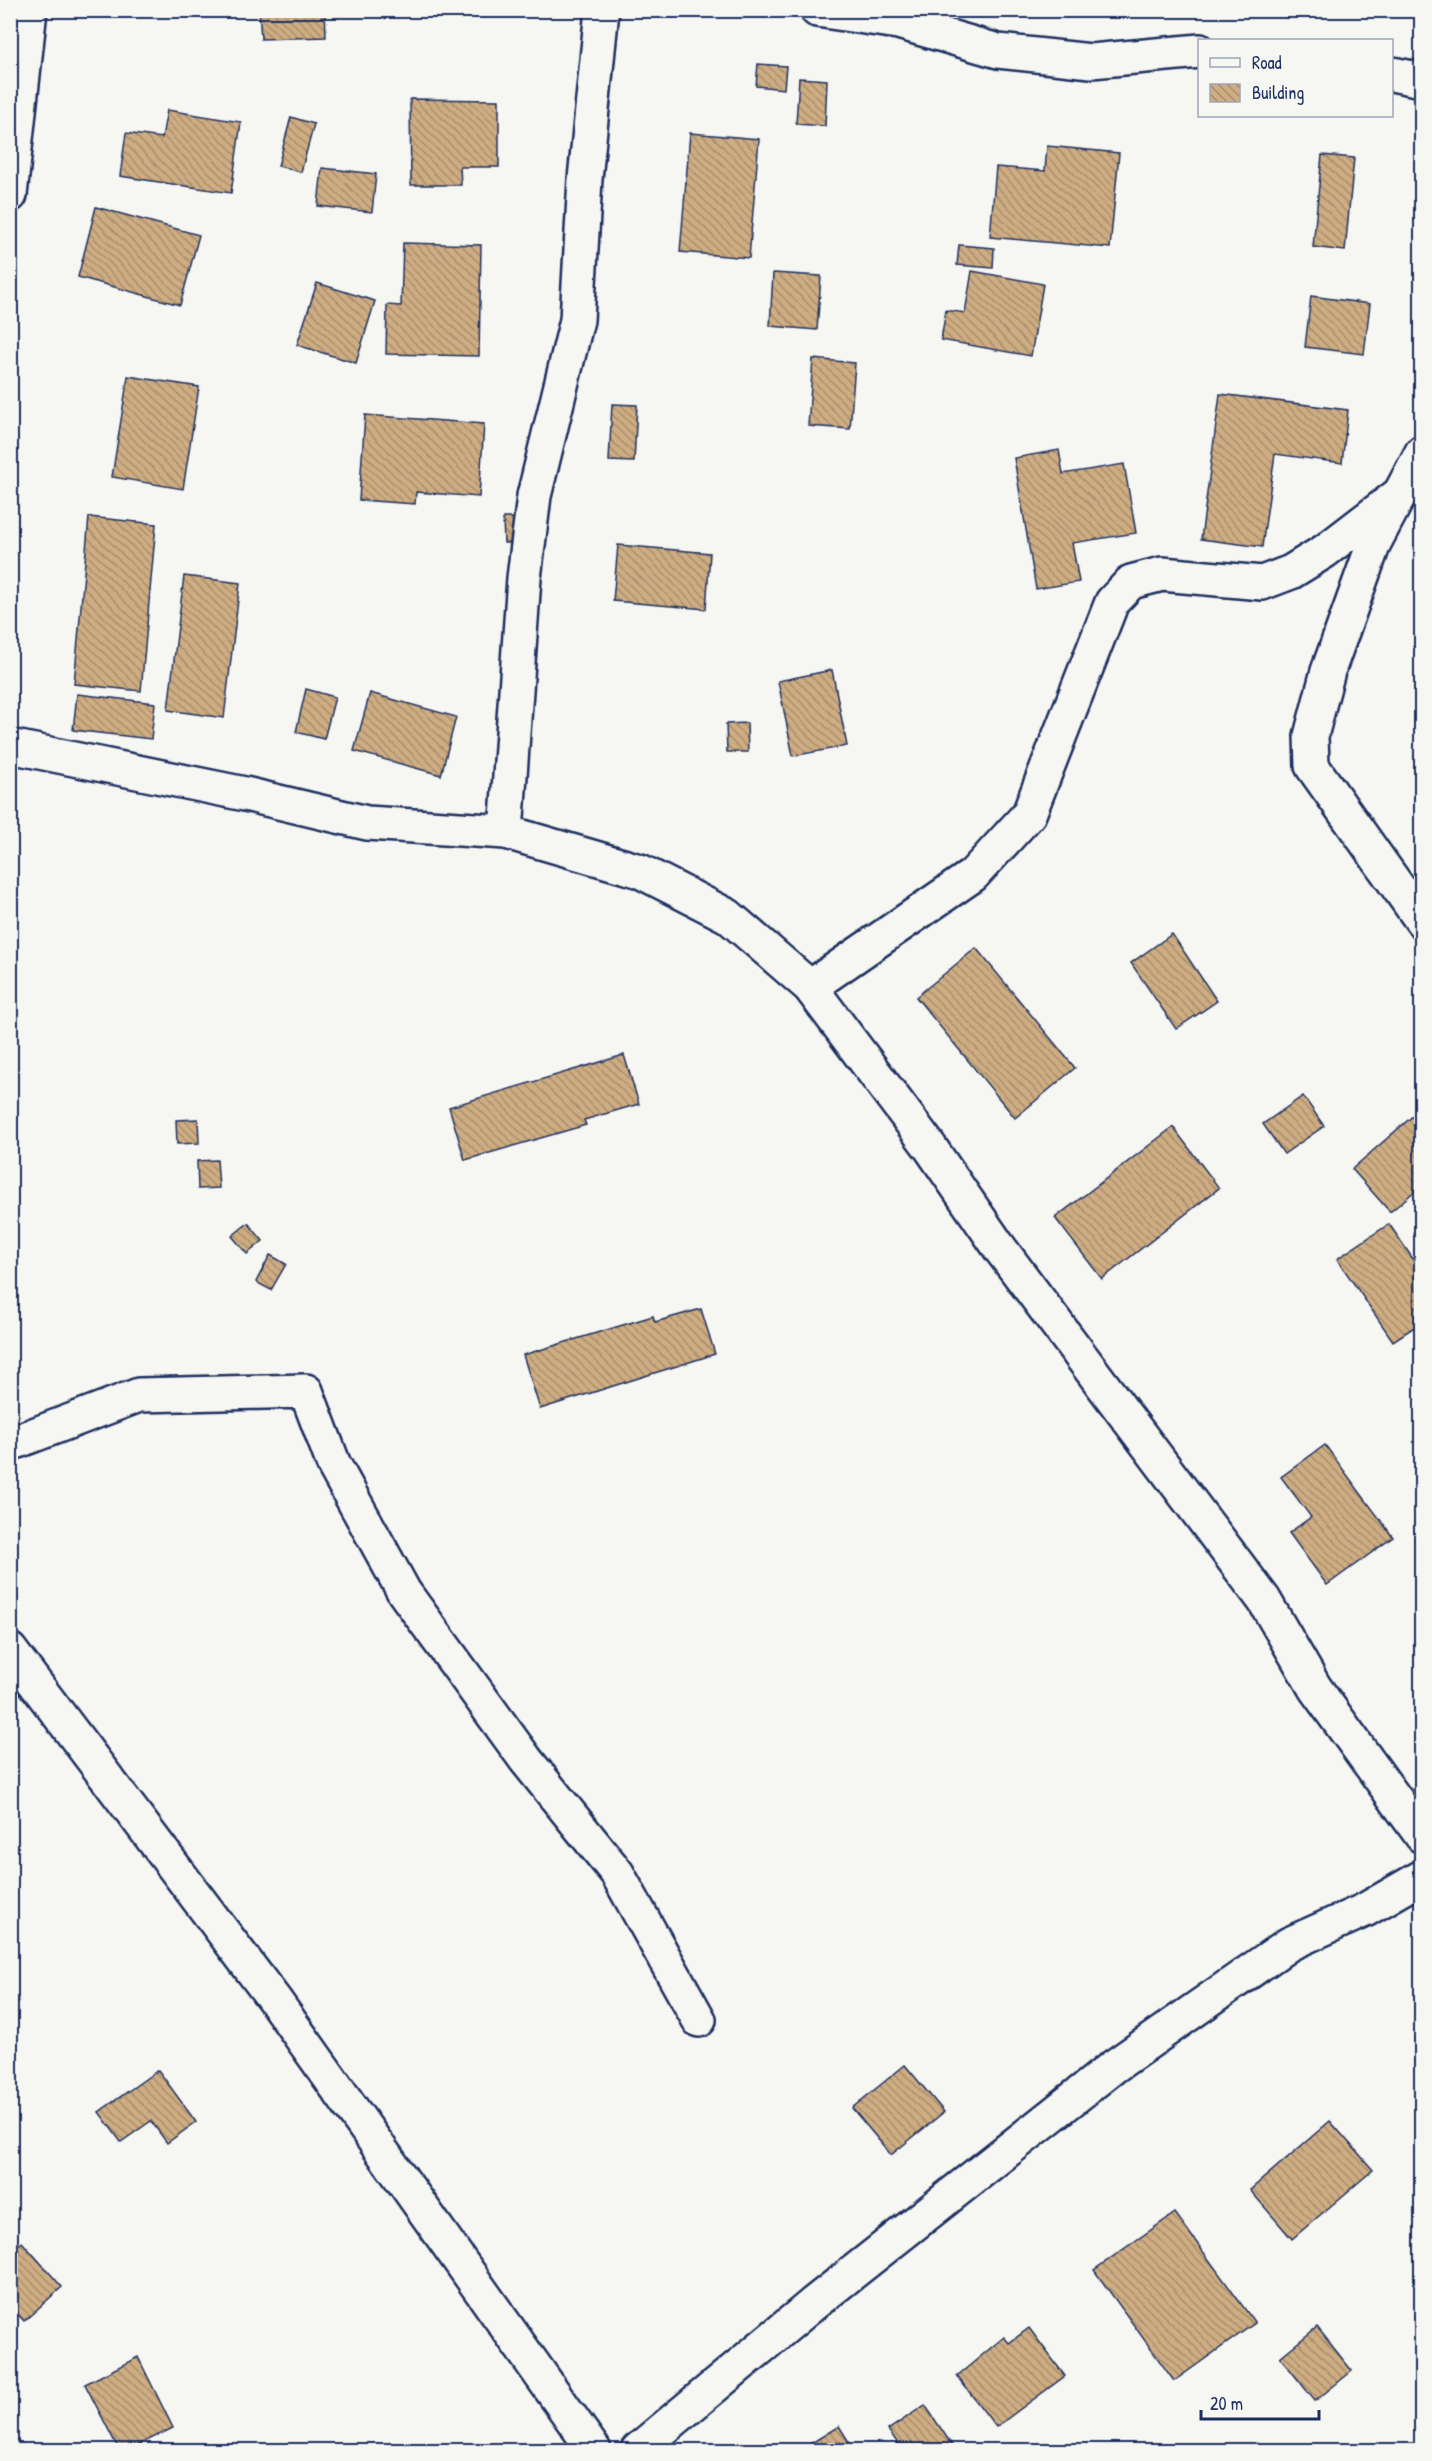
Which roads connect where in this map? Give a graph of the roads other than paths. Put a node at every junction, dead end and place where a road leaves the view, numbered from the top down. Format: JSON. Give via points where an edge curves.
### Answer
{"nodes":[{"id":1,"x":30,"y":10,"type":"edge"},
{"id":2,"x":602,"y":10,"type":"edge"},
{"id":3,"x":817,"y":10,"type":"edge"},
{"id":4,"x":1198,"y":51,"type":"edge"},
{"id":5,"x":1393,"y":74,"type":"edge"},
{"id":6,"x":1422,"y":80,"type":"edge"},
{"id":7,"x":10,"y":195,"type":"edge"},
{"id":8,"x":1422,"y":452,"type":"edge"},
{"id":9,"x":1398,"y":495,"type":"junction"},
{"id":10,"x":10,"y":746,"type":"edge"},
{"id":11,"x":506,"y":832,"type":"junction"},
{"id":12,"x":1422,"y":921,"type":"edge"},
{"id":13,"x":810,"y":987,"type":"junction"},
{"id":14,"x":10,"y":1444,"type":"edge"},
{"id":15,"x":10,"y":1650,"type":"edge"},
{"id":16,"x":1422,"y":1836,"type":"edge"},
{"id":17,"x":1422,"y":1877,"type":"edge"},
{"id":18,"x":699,"y":2020,"type":"dead end"},
{"id":19,"x":594,"y":2451,"type":"edge"},
{"id":20,"x":639,"y":2451,"type":"edge"}],
"edges":[{"from":1,"to":7,"type":"street"},
{"from":2,"to":11,"type":"street","via":[[585,179],[577,320],[534,496],[524,578]]},
{"from":3,"to":4,"type":"street","via":[[898,22],[998,51],[1033,55],[1091,61]]},
{"from":5,"to":6,"type":"street"},
{"from":8,"to":9,"type":"street"},
{"from":9,"to":12,"type":"street","via":[[1370,553],[1328,671],[1311,736],[1312,766]]},
{"from":9,"to":13,"type":"street","via":[[1291,573],[1262,583],[1162,574],[1131,582],[1112,602],[1029,814],[973,875]]},
{"from":10,"to":11,"type":"street","via":[[367,823]]},
{"from":11,"to":13,"type":"street","via":[[640,871],[729,916]]},
{"from":13,"to":16,"type":"street","via":[[1264,1600],[1315,1688]]},
{"from":14,"to":18,"type":"street","via":[[139,1395],[306,1390],[334,1465],[404,1592],[526,1760],[617,1873]]},
{"from":15,"to":19,"type":"street","via":[[283,2012]]},
{"from":17,"to":20,"type":"street","via":[[1365,1910],[1289,1944],[1113,2067],[813,2304]]}]}
